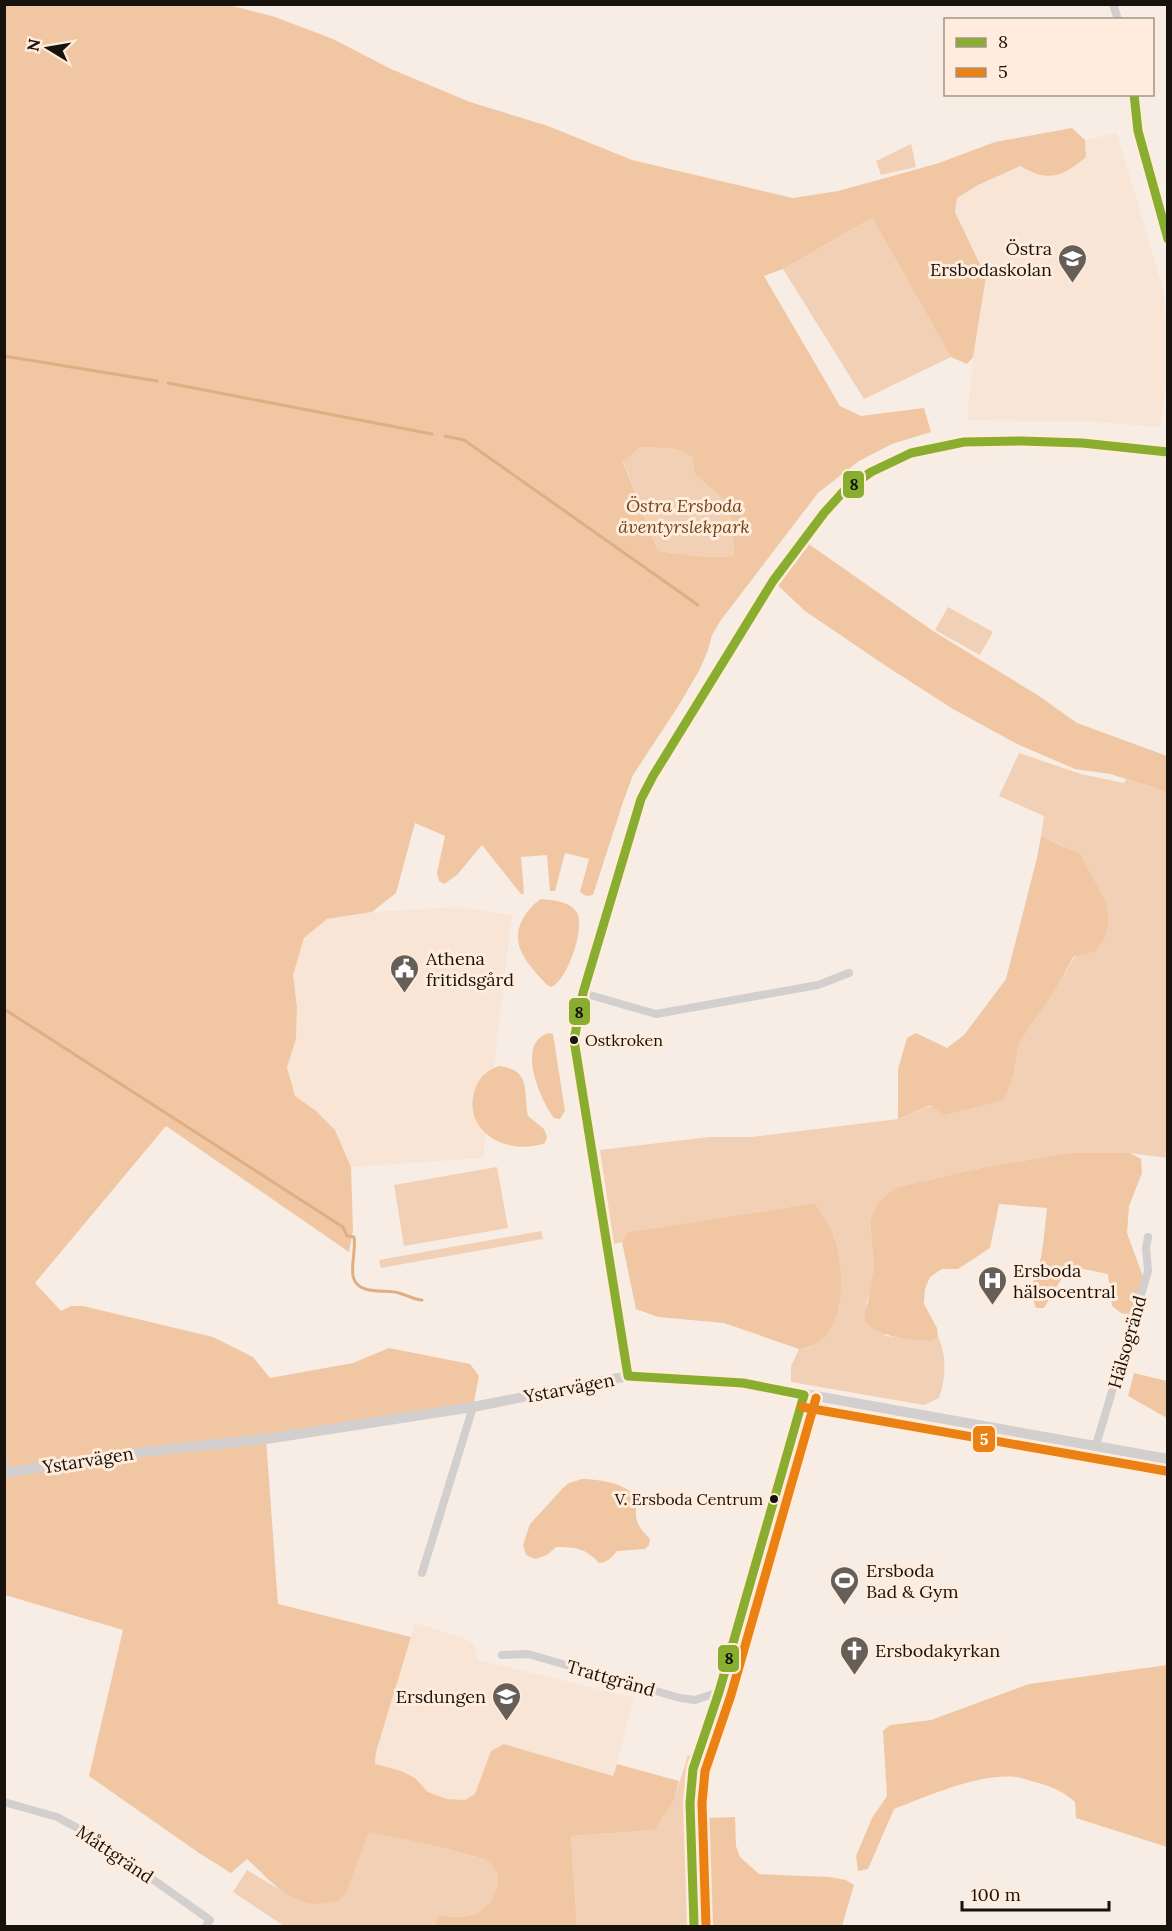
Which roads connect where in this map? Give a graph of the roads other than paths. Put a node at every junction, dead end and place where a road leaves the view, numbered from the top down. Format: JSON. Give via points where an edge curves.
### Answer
{"nodes":[{"id":1,"x":1134,"y":96,"type":"edge"},
{"id":2,"x":1167,"y":241,"type":"edge"},
{"id":3,"x":1167,"y":452,"type":"edge"},
{"id":4,"x":849,"y":973,"type":"dead end"},
{"id":5,"x":583,"y":993,"type":"junction"},
{"id":6,"x":1148,"y":1237,"type":"dead end"},
{"id":7,"x":628,"y":1376,"type":"junction"},
{"id":8,"x":804,"y":1395,"type":"junction"},
{"id":9,"x":473,"y":1407,"type":"junction"},
{"id":10,"x":1096,"y":1445,"type":"junction"},
{"id":11,"x":1167,"y":1459,"type":"edge"},
{"id":12,"x":4,"y":1461,"type":"edge"},
{"id":13,"x":5,"y":1473,"type":"edge"},
{"id":14,"x":422,"y":1573,"type":"dead end"},
{"id":15,"x":502,"y":1655,"type":"dead end"},
{"id":16,"x":719,"y":1692,"type":"junction"},
{"id":17,"x":4,"y":1802,"type":"edge"},
{"id":18,"x":206,"y":1926,"type":"edge"},
{"id":19,"x":694,"y":1926,"type":"edge"}],
"edges":[{"from":1,"to":2,"type":"street","via":[[1138,131]]},
{"from":3,"to":5,"type":"street","via":[[1082,443],[964,442],[911,453],[871,472],[843,492],[773,581],[641,799]]},
{"from":4,"to":5,"type":"street","via":[[818,985],[656,1014]]},
{"from":5,"to":7,"type":"street","via":[[574,1048]]},
{"from":6,"to":10,"type":"street","name":"Hälsogränd","via":[[1148,1271]]},
{"from":7,"to":8,"type":"street","name":"Ystarvägen","via":[[743,1383]]},
{"from":7,"to":9,"type":"street","name":"Ystarvägen"},
{"from":8,"to":10,"type":"street","name":"Ystarvägen"},
{"from":8,"to":16,"type":"street"},
{"from":9,"to":13,"type":"street","name":"Ystarvägen"},
{"from":9,"to":14,"type":"street"},
{"from":10,"to":11,"type":"street","name":"Ystarvägen"},
{"from":12,"to":13,"type":"street"},
{"from":15,"to":16,"type":"street","name":"Trattgränd","via":[[528,1654],[680,1698],[695,1700]]},
{"from":16,"to":19,"type":"street","via":[[693,1769]]},
{"from":17,"to":18,"type":"street","name":"Måttgränd","via":[[57,1817],[89,1834],[210,1920]]}]}
